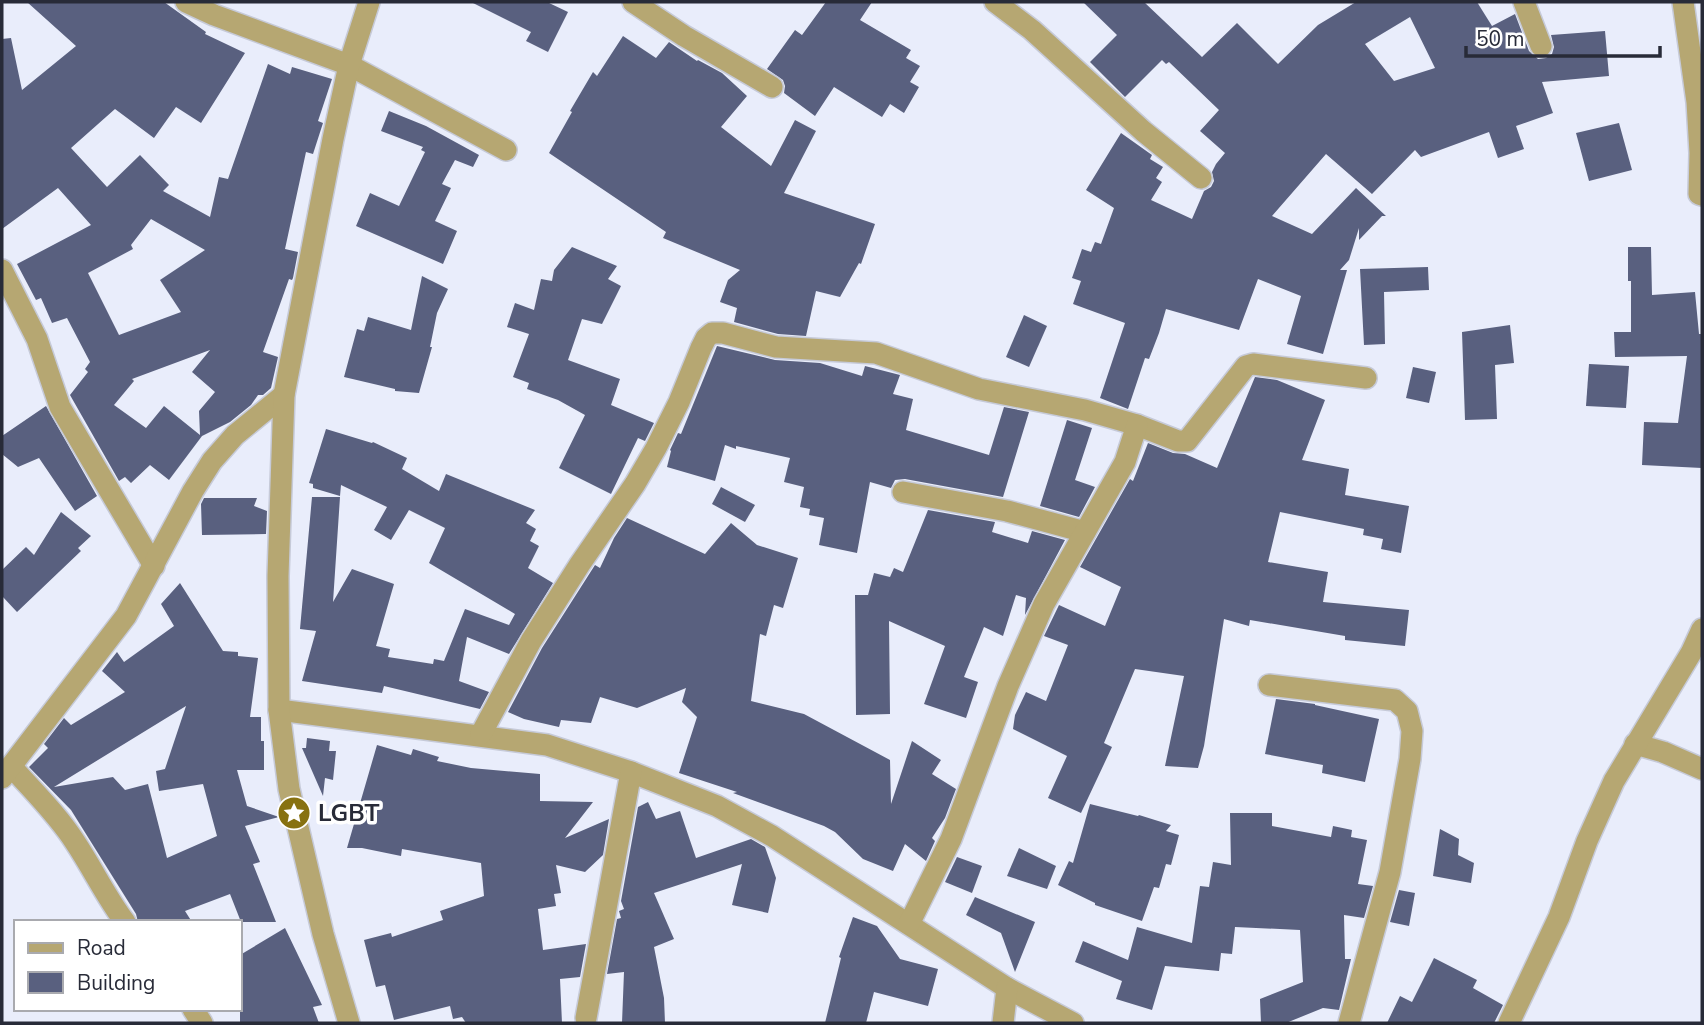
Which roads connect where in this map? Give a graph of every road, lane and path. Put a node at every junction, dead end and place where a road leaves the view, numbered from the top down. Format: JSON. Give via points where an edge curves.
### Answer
{"nodes":[{"id":1,"x":186,"y":2,"type":"edge"},
{"id":2,"x":369,"y":2,"type":"edge"},
{"id":3,"x":633,"y":2,"type":"edge"},
{"id":4,"x":995,"y":2,"type":"edge"},
{"id":5,"x":1524,"y":2,"type":"edge"},
{"id":6,"x":1683,"y":2,"type":"edge"},
{"id":7,"x":1541,"y":46,"type":"dead end"},
{"id":8,"x":349,"y":65,"type":"junction"},
{"id":9,"x":772,"y":87,"type":"dead end"},
{"id":10,"x":506,"y":150,"type":"dead end"},
{"id":11,"x":1201,"y":178,"type":"dead end"},
{"id":12,"x":1702,"y":195,"type":"edge"},
{"id":13,"x":2,"y":270,"type":"edge"},
{"id":14,"x":1366,"y":378,"type":"dead end"},
{"id":15,"x":284,"y":395,"type":"junction"},
{"id":16,"x":1137,"y":425,"type":"junction"},
{"id":17,"x":903,"y":492,"type":"dead end"},
{"id":18,"x":1085,"y":531,"type":"junction"},
{"id":19,"x":154,"y":566,"type":"junction"},
{"id":20,"x":1702,"y":629,"type":"edge"},
{"id":21,"x":1269,"y":685,"type":"dead end"},
{"id":22,"x":279,"y":710,"type":"junction"},
{"id":23,"x":481,"y":734,"type":"junction"},
{"id":24,"x":1635,"y":744,"type":"junction"},
{"id":25,"x":1702,"y":769,"type":"edge"},
{"id":26,"x":6,"y":772,"type":"edge"},
{"id":27,"x":631,"y":772,"type":"junction"},
{"id":28,"x":123,"y":920,"type":"edge"},
{"id":29,"x":909,"y":925,"type":"junction"},
{"id":30,"x":1007,"y":988,"type":"junction"},
{"id":31,"x":586,"y":1018,"type":"dead end"},
{"id":32,"x":349,"y":1023,"type":"edge"},
{"id":33,"x":1003,"y":1023,"type":"edge"},
{"id":34,"x":1073,"y":1023,"type":"edge"},
{"id":35,"x":1349,"y":1023,"type":"edge"},
{"id":36,"x":1509,"y":1023,"type":"edge"}],
"edges":[{"from":1,"to":8,"type":"street"},
{"from":2,"to":8,"type":"street"},
{"from":3,"to":9,"type":"street"},
{"from":4,"to":11,"type":"street"},
{"from":5,"to":7,"type":"street"},
{"from":6,"to":12,"type":"street","via":[[1697,102]]},
{"from":8,"to":10,"type":"street"},
{"from":8,"to":15,"type":"street"},
{"from":13,"to":19,"type":"street","via":[[37,339],[60,407]]},
{"from":14,"to":16,"type":"street","via":[[1253,364],[1238,375],[1187,441]]},
{"from":15,"to":19,"type":"street","via":[[235,435],[212,461]]},
{"from":15,"to":22,"type":"street"},
{"from":16,"to":18,"type":"street","via":[[1125,462]]},
{"from":16,"to":23,"type":"street","via":[[979,389],[876,353],[776,347],[712,333],[656,448],[531,641]]},
{"from":17,"to":18,"type":"street"},
{"from":18,"to":29,"type":"street","via":[[1044,604],[951,839]]},
{"from":19,"to":26,"type":"street","via":[[126,616]]},
{"from":20,"to":24,"type":"street"},
{"from":21,"to":35,"type":"street","via":[[1395,700],[1407,711],[1412,731],[1390,872]]},
{"from":22,"to":23,"type":"street"},
{"from":22,"to":32,"type":"street","via":[[289,789]]},
{"from":23,"to":27,"type":"street","via":[[547,745]]},
{"from":24,"to":25,"type":"street"},
{"from":24,"to":36,"type":"street","via":[[1614,781],[1559,917]]},
{"from":26,"to":28,"type":"street","via":[[59,819]]},
{"from":27,"to":29,"type":"street","via":[[717,806],[772,836]]},
{"from":27,"to":31,"type":"street"},
{"from":29,"to":30,"type":"street"},
{"from":30,"to":33,"type":"street"},
{"from":30,"to":34,"type":"street"}]}
